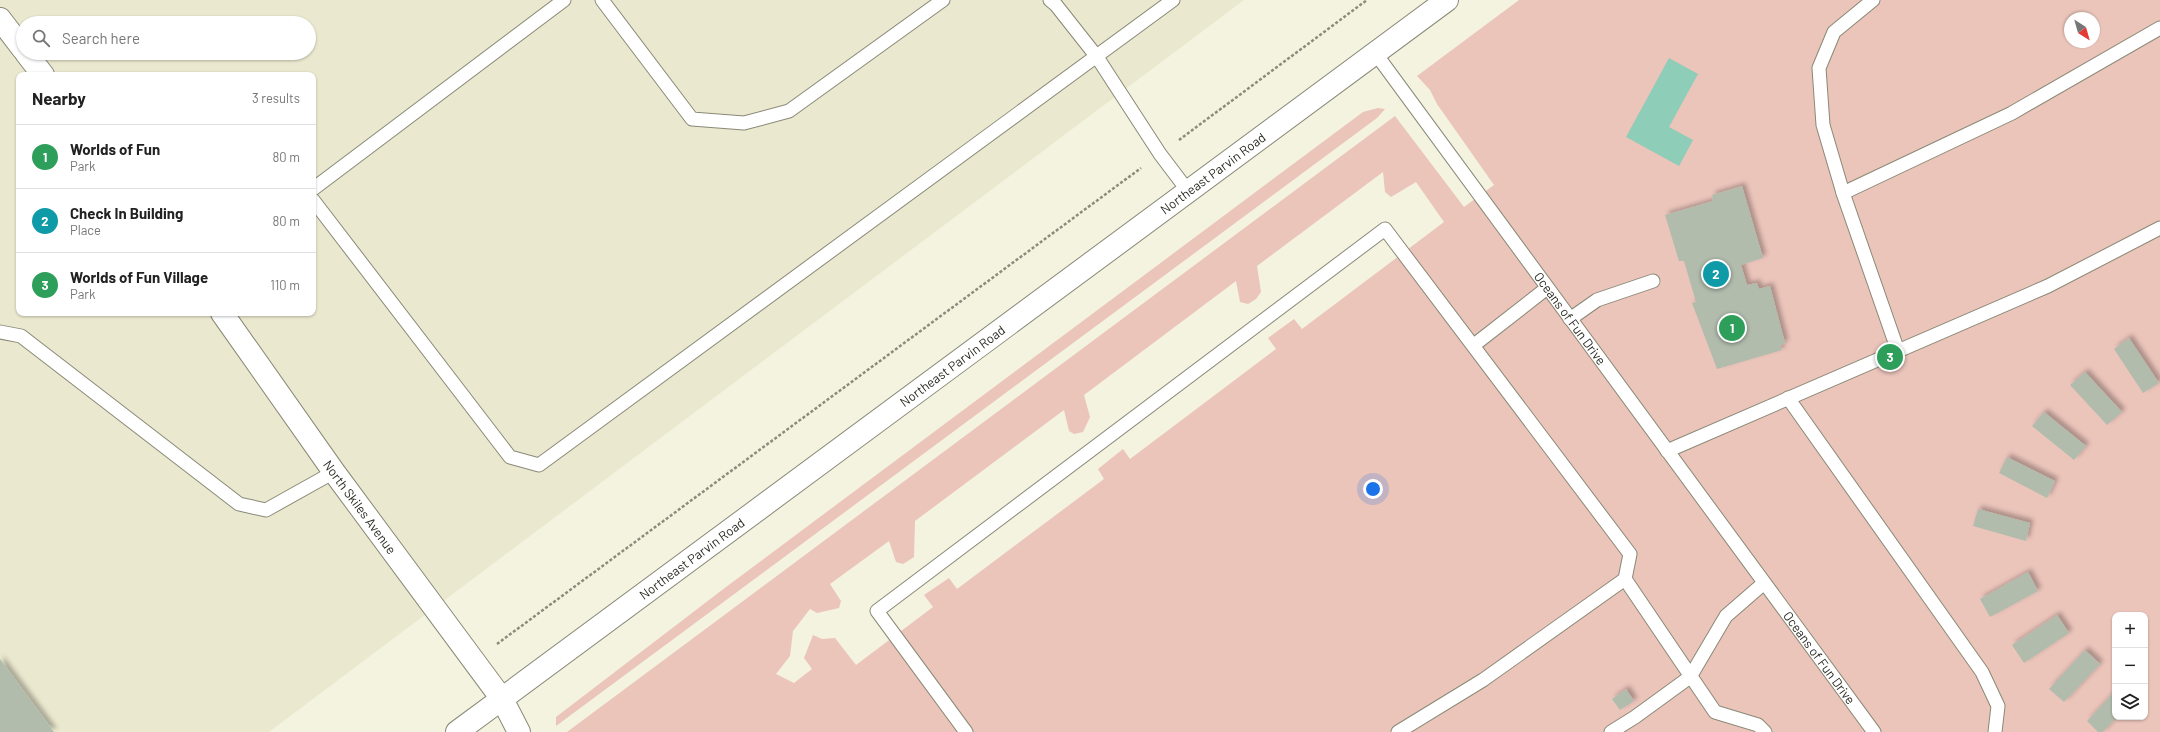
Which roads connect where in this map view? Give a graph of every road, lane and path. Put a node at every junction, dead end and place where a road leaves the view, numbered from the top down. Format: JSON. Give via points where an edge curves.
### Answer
{"nodes":[{"id":1,"x":564,"y":0,"type":"edge"},
{"id":2,"x":602,"y":0,"type":"edge"},
{"id":3,"x":943,"y":0,"type":"edge"},
{"id":4,"x":1050,"y":0,"type":"edge"},
{"id":5,"x":1173,"y":0,"type":"edge"},
{"id":6,"x":1367,"y":0,"type":"edge"},
{"id":7,"x":1447,"y":0,"type":"edge"},
{"id":8,"x":1873,"y":0,"type":"edge"},
{"id":9,"x":0,"y":19,"type":"edge"},
{"id":10,"x":2160,"y":28,"type":"edge"},
{"id":11,"x":16,"y":40,"type":"edge"},
{"id":12,"x":1376,"y":54,"type":"junction"},
{"id":13,"x":1097,"y":57,"type":"junction"},
{"id":14,"x":31,"y":60,"type":"edge"},
{"id":15,"x":41,"y":72,"type":"edge"},
{"id":16,"x":1160,"y":154,"type":"junction"},
{"id":17,"x":316,"y":187,"type":"edge"},
{"id":18,"x":1188,"y":191,"type":"junction"},
{"id":19,"x":1842,"y":193,"type":"junction"},
{"id":20,"x":316,"y":204,"type":"edge"},
{"id":21,"x":2160,"y":228,"type":"edge"},
{"id":22,"x":1653,"y":281,"type":"dead end"},
{"id":23,"x":1547,"y":288,"type":"junction"},
{"id":24,"x":224,"y":316,"type":"edge"},
{"id":25,"x":1570,"y":319,"type":"junction"},
{"id":26,"x":0,"y":332,"type":"edge"},
{"id":27,"x":1474,"y":345,"type":"junction"},
{"id":28,"x":1898,"y":351,"type":"junction"},
{"id":29,"x":1788,"y":398,"type":"junction"},
{"id":30,"x":1667,"y":451,"type":"junction"},
{"id":31,"x":334,"y":472,"type":"junction"},
{"id":32,"x":1625,"y":579,"type":"junction"},
{"id":33,"x":1764,"y":583,"type":"junction"},
{"id":34,"x":474,"y":661,"type":"junction"},
{"id":35,"x":1690,"y":677,"type":"junction"},
{"id":36,"x":502,"y":699,"type":"junction"},
{"id":37,"x":457,"y":732,"type":"edge"},
{"id":38,"x":519,"y":732,"type":"edge"},
{"id":39,"x":966,"y":732,"type":"edge"},
{"id":40,"x":1398,"y":732,"type":"edge"},
{"id":41,"x":1611,"y":732,"type":"edge"},
{"id":42,"x":1765,"y":732,"type":"edge"},
{"id":43,"x":1874,"y":732,"type":"edge"},
{"id":44,"x":1995,"y":732,"type":"edge"}],
"edges":[{"from":1,"to":17,"type":"lane"},
{"from":2,"to":3,"type":"lane","via":[[692,120],[744,123],[788,111]]},
{"from":4,"to":13,"type":"lane"},
{"from":5,"to":13,"type":"lane"},
{"from":6,"to":16,"type":"path"},
{"from":7,"to":12,"type":"street","name":"Northeast Parvin Road"},
{"from":8,"to":19,"type":"lane","via":[[1834,32],[1819,68],[1823,125]]},
{"from":9,"to":11,"type":"street"},
{"from":10,"to":19,"type":"lane","via":[[2012,113]]},
{"from":12,"to":18,"type":"street","name":"Northeast Parvin Road"},
{"from":12,"to":23,"type":"lane","name":"Oceans of Fun Drive"},
{"from":13,"to":16,"type":"lane"},
{"from":13,"to":20,"type":"lane","via":[[539,465],[510,457]]},
{"from":14,"to":15,"type":"street"},
{"from":16,"to":18,"type":"lane"},
{"from":16,"to":34,"type":"path"},
{"from":18,"to":36,"type":"street","name":"Northeast Parvin Road"},
{"from":19,"to":28,"type":"lane"},
{"from":21,"to":28,"type":"lane","via":[[2048,286]]},
{"from":22,"to":25,"type":"lane","via":[[1597,300]]},
{"from":23,"to":25,"type":"lane","name":"Oceans of Fun Drive"},
{"from":23,"to":27,"type":"lane"},
{"from":24,"to":31,"type":"street","name":"North Skiles Avenue"},
{"from":25,"to":30,"type":"lane","name":"Oceans of Fun Drive"},
{"from":26,"to":31,"type":"lane","via":[[21,336],[239,504],[266,510]]},
{"from":27,"to":32,"type":"lane","via":[[1630,554]]},
{"from":27,"to":39,"type":"lane","via":[[1385,230],[877,611]]},
{"from":28,"to":29,"type":"lane"},
{"from":29,"to":30,"type":"lane"},
{"from":29,"to":44,"type":"lane","via":[[1982,672],[1998,706]]},
{"from":30,"to":33,"type":"lane","name":"Oceans of Fun Drive"},
{"from":31,"to":34,"type":"street","name":"North Skiles Avenue"},
{"from":32,"to":35,"type":"lane","via":[[1655,619]]},
{"from":32,"to":40,"type":"lane","via":[[1483,680]]},
{"from":33,"to":35,"type":"lane","via":[[1726,616]]},
{"from":33,"to":43,"type":"lane","name":"Oceans of Fun Drive"},
{"from":34,"to":36,"type":"street","name":"North Skiles Avenue"},
{"from":35,"to":41,"type":"lane"},
{"from":35,"to":42,"type":"lane","via":[[1716,712],[1758,724]]},
{"from":36,"to":37,"type":"street","name":"Northeast Parvin Road"},
{"from":36,"to":38,"type":"street"}]}
